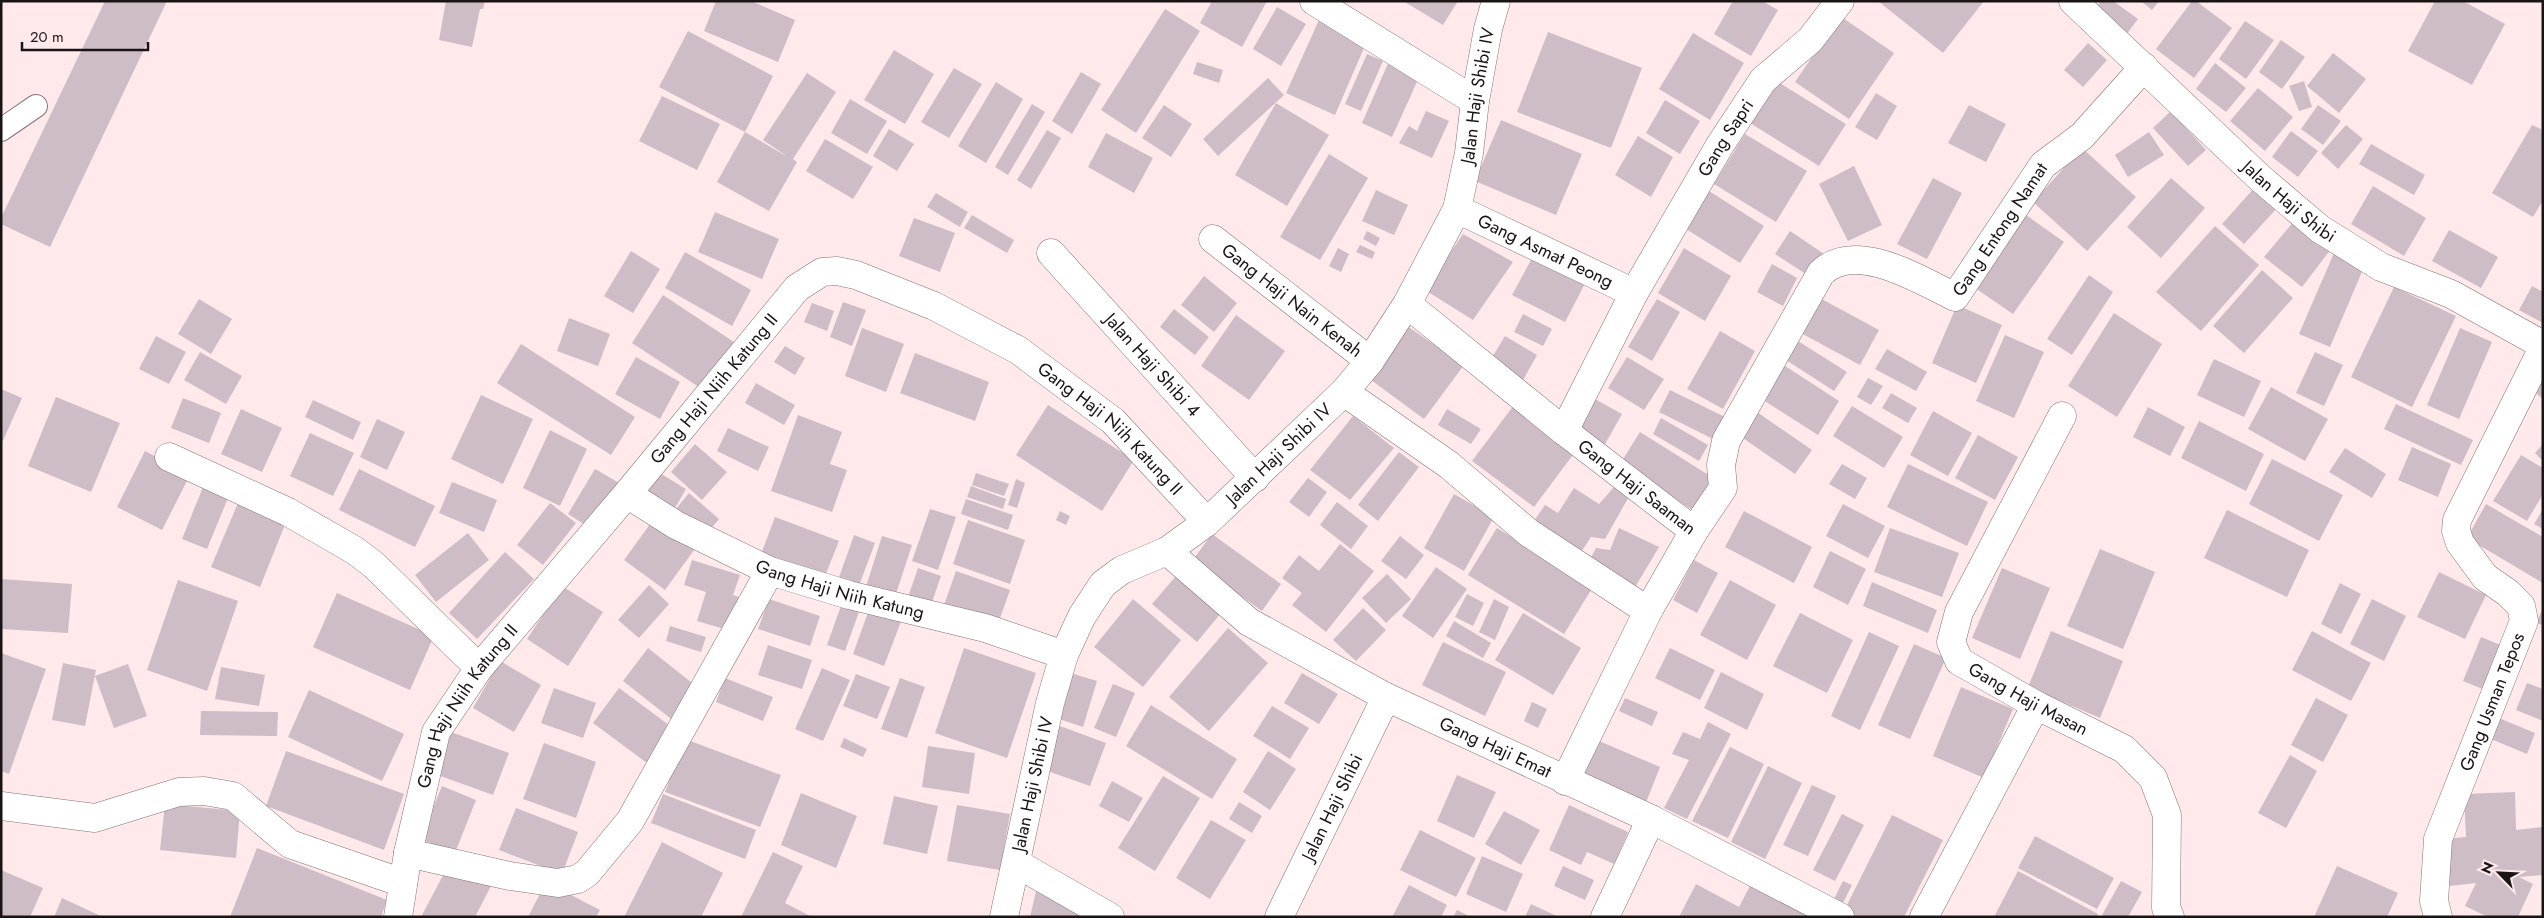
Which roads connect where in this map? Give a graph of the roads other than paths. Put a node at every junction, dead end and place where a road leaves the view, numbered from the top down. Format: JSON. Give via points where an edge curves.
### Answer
{"nodes":[{"id":1,"x":1314,"y":1,"type":"edge"},
{"id":2,"x":1496,"y":1,"type":"edge"},
{"id":3,"x":1840,"y":1,"type":"edge"},
{"id":4,"x":2074,"y":2,"type":"edge"},
{"id":5,"x":2144,"y":67,"type":"junction"},
{"id":6,"x":1475,"y":101,"type":"junction"},
{"id":7,"x":36,"y":106,"type":"dead end"},
{"id":8,"x":1,"y":130,"type":"edge"},
{"id":9,"x":1457,"y":209,"type":"junction"},
{"id":10,"x":1214,"y":239,"type":"dead end"},
{"id":11,"x":1051,"y":253,"type":"dead end"},
{"id":12,"x":1634,"y":293,"type":"junction"},
{"id":13,"x":1407,"y":304,"type":"junction"},
{"id":14,"x":2543,"y":346,"type":"edge"},
{"id":15,"x":1370,"y":361,"type":"junction"},
{"id":16,"x":1344,"y":392,"type":"junction"},
{"id":17,"x":2062,"y":416,"type":"dead end"},
{"id":18,"x":1564,"y":431,"type":"junction"},
{"id":19,"x":169,"y":457,"type":"dead end"},
{"id":20,"x":1255,"y":478,"type":"junction"},
{"id":21,"x":627,"y":494,"type":"junction"},
{"id":22,"x":1207,"y":522,"type":"junction"},
{"id":23,"x":1694,"y":531,"type":"junction"},
{"id":24,"x":1167,"y":551,"type":"junction"},
{"id":25,"x":770,"y":571,"type":"junction"},
{"id":26,"x":1648,"y":611,"type":"junction"},
{"id":27,"x":1064,"y":655,"type":"junction"},
{"id":28,"x":479,"y":668,"type":"junction"},
{"id":29,"x":1386,"y":697,"type":"junction"},
{"id":30,"x":2036,"y":705,"type":"junction"},
{"id":31,"x":1565,"y":781,"type":"junction"},
{"id":32,"x":1,"y":806,"type":"edge"},
{"id":33,"x":1651,"y":820,"type":"junction"},
{"id":34,"x":408,"y":853,"type":"junction"},
{"id":35,"x":1016,"y":863,"type":"junction"},
{"id":36,"x":403,"y":883,"type":"junction"},
{"id":37,"x":398,"y":917,"type":"edge"},
{"id":38,"x":1004,"y":917,"type":"edge"},
{"id":39,"x":1110,"y":917,"type":"edge"},
{"id":40,"x":1279,"y":917,"type":"edge"},
{"id":41,"x":1605,"y":917,"type":"edge"},
{"id":42,"x":1840,"y":917,"type":"edge"},
{"id":43,"x":1924,"y":917,"type":"edge"},
{"id":44,"x":2170,"y":917,"type":"edge"},
{"id":45,"x":2438,"y":917,"type":"edge"}],
"edges":[{"from":1,"to":6,"type":"street"},
{"from":2,"to":6,"type":"street","name":"Jalan Haji Shibi IV"},
{"from":3,"to":12,"type":"street","name":"Gang Sapri","via":[[1810,40],[1763,80],[1720,146]]},
{"from":4,"to":5,"type":"street","name":"Jalan Haji Shibi"},
{"from":5,"to":14,"type":"street","name":"Jalan Haji Shibi","via":[[2260,178],[2320,229],[2381,267],[2451,294]]},
{"from":5,"to":23,"type":"street","name":"Gang Entong Namat","via":[[2082,136],[2043,165],[1955,298],[1905,272],[1872,261],[1842,260],[1827,268],[1726,442],[1721,466],[1723,488]]},
{"from":6,"to":9,"type":"street","name":"Jalan Haji Shibi IV","via":[[1470,153]]},
{"from":7,"to":8,"type":"lane"},
{"from":9,"to":12,"type":"street","name":"Gang Asmat Peong"},
{"from":9,"to":13,"type":"street","name":"Jalan Haji Shibi IV"},
{"from":10,"to":15,"type":"street","name":"Gang Haji Nain Kenah"},
{"from":11,"to":20,"type":"street","name":"Jalan Haji Shibi 4"},
{"from":12,"to":18,"type":"street","name":"Gang Sapri"},
{"from":13,"to":15,"type":"street","name":"Jalan Haji Shibi IV"},
{"from":13,"to":18,"type":"street","name":"Gang Haji Saaman"},
{"from":14,"to":45,"type":"street","name":"Gang Usman Tepos","via":[[2457,520],[2460,543],[2485,577],[2521,606],[2524,621],[2438,839],[2434,901]]},
{"from":15,"to":16,"type":"street","name":"Jalan Haji Shibi IV"},
{"from":16,"to":20,"type":"street","name":"Jalan Haji Shibi IV"},
{"from":16,"to":26,"type":"street","via":[[1449,465],[1529,533]]},
{"from":17,"to":30,"type":"street","name":"Gang Haji Masan","via":[[1959,612],[1951,642],[1959,661]]},
{"from":18,"to":23,"type":"street","name":"Gang Haji Saaman"},
{"from":19,"to":28,"type":"street","via":[[288,512],[354,550],[374,565]]},
{"from":20,"to":22,"type":"street","name":"Jalan Haji Shibi IV"},
{"from":21,"to":22,"type":"street","name":"Gang Haji Niih Katung II","via":[[797,288],[822,272],[837,271],[856,274],[934,306],[1018,350],[1113,422]]},
{"from":21,"to":25,"type":"street","name":"Gang Haji Niih Katung","via":[[676,525]]},
{"from":21,"to":28,"type":"street","name":"Gang Haji Niih Katung II"},
{"from":22,"to":24,"type":"street","name":"Jalan Haji Shibi IV"},
{"from":23,"to":26,"type":"street","name":"Gang Haji Saaman"},
{"from":24,"to":27,"type":"street","name":"Jalan Haji Shibi IV","via":[[1122,570],[1103,584],[1082,616]]},
{"from":24,"to":29,"type":"street","name":"Gang Haji Emat","via":[[1249,622]]},
{"from":25,"to":27,"type":"street","name":"Gang Haji Niih Katung","via":[[868,600],[985,628]]},
{"from":25,"to":34,"type":"street","via":[[630,821],[587,873],[578,879],[558,883],[510,876]]},
{"from":26,"to":31,"type":"street","name":"Gang Haji Saaman"},
{"from":27,"to":35,"type":"street","name":"Jalan Haji Shibi IV","via":[[1032,777]]},
{"from":28,"to":34,"type":"street","name":"Gang Haji Niih Katung II","via":[[436,732]]},
{"from":29,"to":31,"type":"street","name":"Gang Haji Emat"},
{"from":29,"to":40,"type":"street","name":"Jalan Haji Shibi"},
{"from":30,"to":43,"type":"street"},
{"from":30,"to":44,"type":"street","name":"Gang Haji Masan","via":[[2124,749],[2153,778],[2167,815],[2166,908]]},
{"from":31,"to":33,"type":"street","name":"Gang Haji Emat"},
{"from":32,"to":36,"type":"street","via":[[95,818],[180,792],[204,791],[233,796],[290,844]]},
{"from":33,"to":41,"type":"street"},
{"from":33,"to":42,"type":"street","name":"Gang Haji Emat"},
{"from":34,"to":36,"type":"street","name":"Gang Haji Niih Katung II"},
{"from":35,"to":38,"type":"street"},
{"from":35,"to":39,"type":"street"},
{"from":36,"to":37,"type":"street","name":"Gang Haji Niih Katung II"}]}
